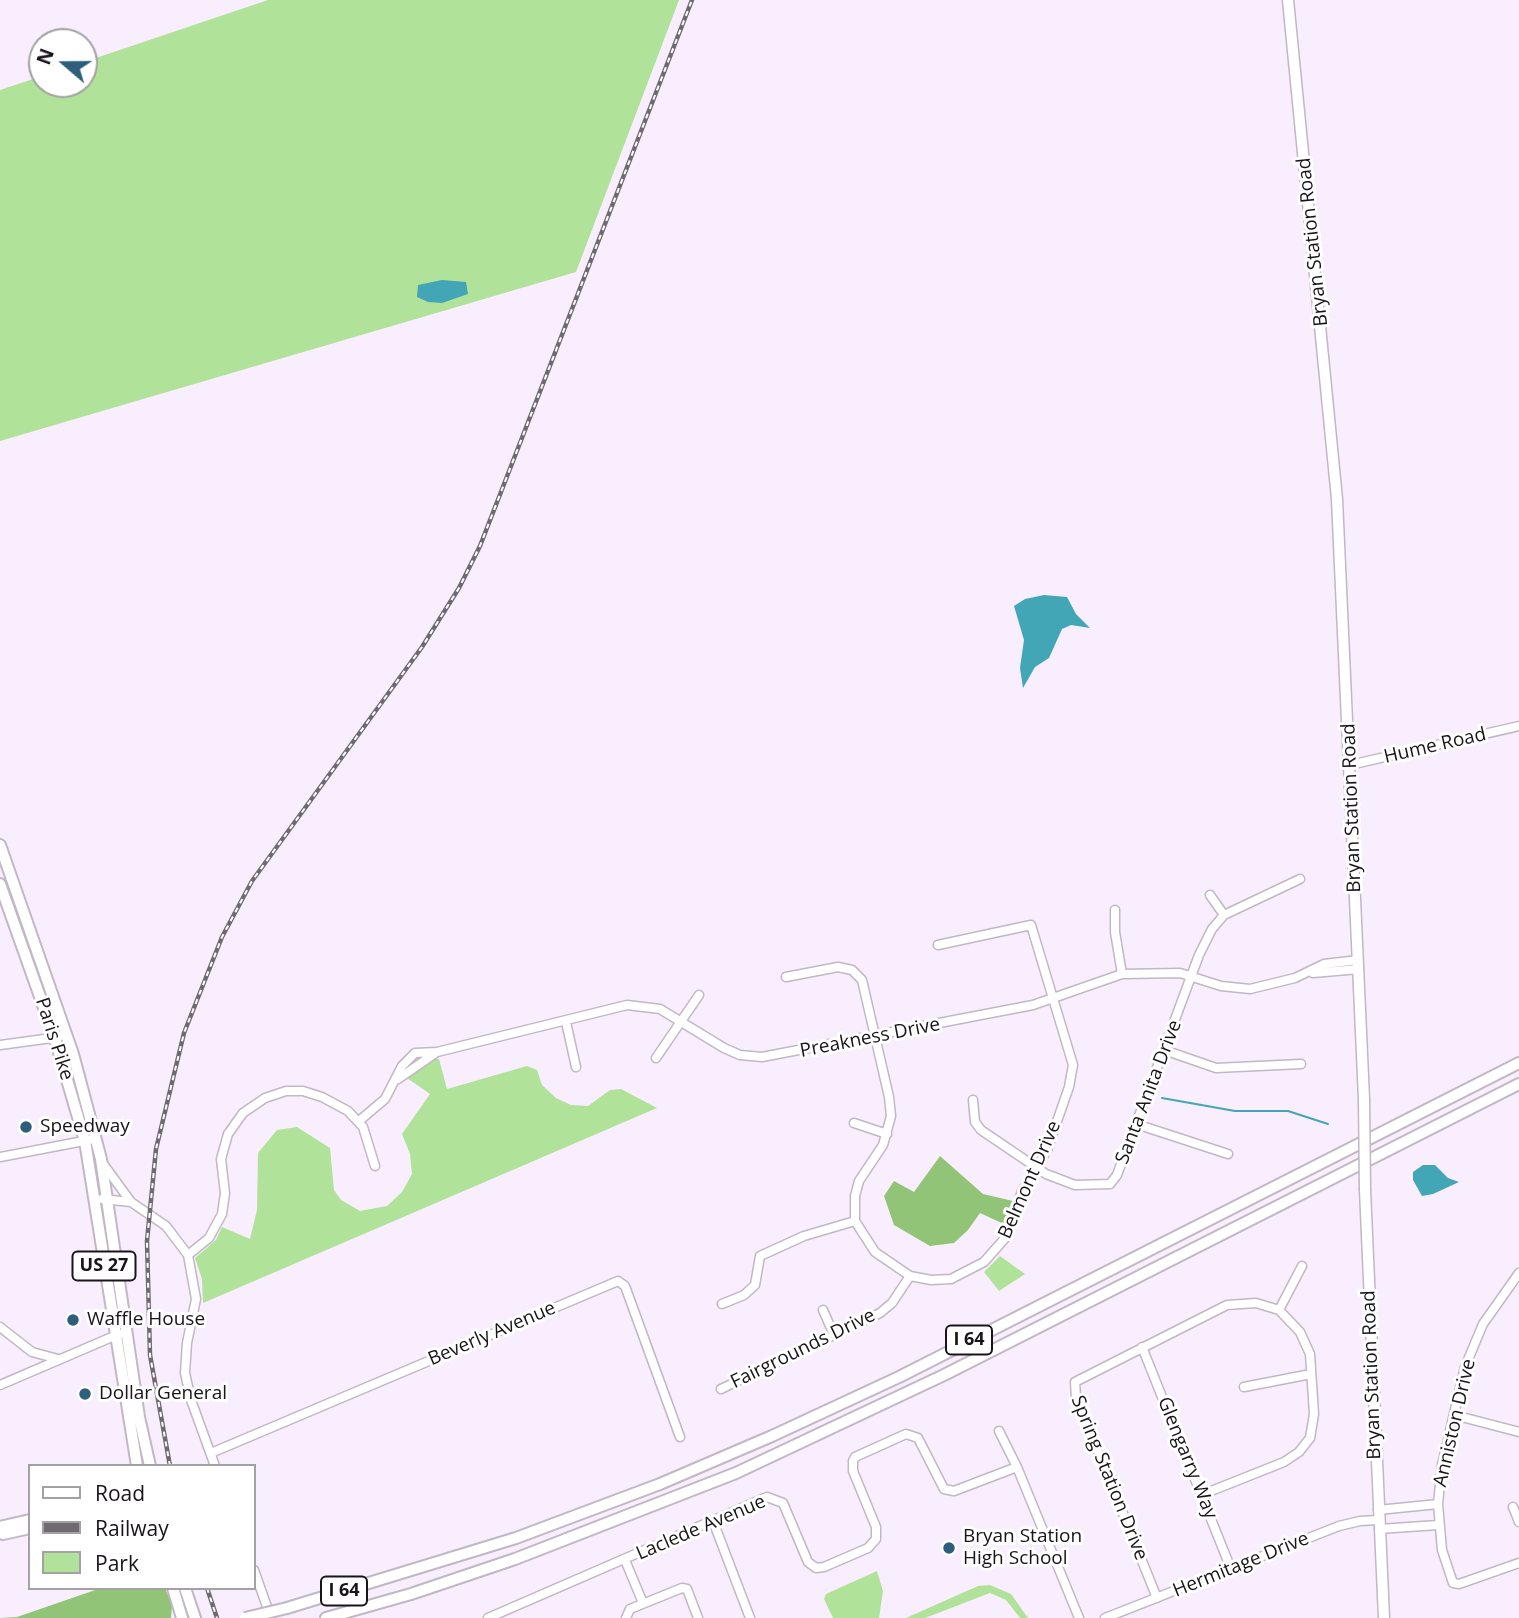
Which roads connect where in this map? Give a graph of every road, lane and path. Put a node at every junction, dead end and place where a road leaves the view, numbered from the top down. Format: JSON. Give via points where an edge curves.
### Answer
{"nodes":[{"id":1,"x":1288,"y":0,"type":"edge"},
{"id":2,"x":1519,"y":726,"type":"edge"},
{"id":3,"x":1350,"y":765,"type":"junction"},
{"id":4,"x":0,"y":845,"type":"edge"},
{"id":5,"x":1300,"y":879,"type":"dead end"},
{"id":6,"x":0,"y":884,"type":"edge"},
{"id":7,"x":1210,"y":895,"type":"dead end"},
{"id":8,"x":1115,"y":910,"type":"dead end"},
{"id":9,"x":1224,"y":915,"type":"junction"},
{"id":10,"x":939,"y":945,"type":"dead end"},
{"id":11,"x":1359,"y":964,"type":"junction"},
{"id":12,"x":1122,"y":974,"type":"junction"},
{"id":13,"x":786,"y":977,"type":"dead end"},
{"id":14,"x":1192,"y":978,"type":"junction"},
{"id":15,"x":699,"y":995,"type":"dead end"},
{"id":16,"x":1055,"y":996,"type":"junction"},
{"id":17,"x":566,"y":1022,"type":"junction"},
{"id":18,"x":683,"y":1022,"type":"junction"},
{"id":19,"x":61,"y":1037,"type":"junction"},
{"id":20,"x":876,"y":1037,"type":"junction"},
{"id":21,"x":0,"y":1045,"type":"edge"},
{"id":22,"x":1164,"y":1050,"type":"junction"},
{"id":23,"x":437,"y":1052,"type":"junction"},
{"id":24,"x":656,"y":1058,"type":"dead end"},
{"id":25,"x":1519,"y":1063,"type":"edge"},
{"id":26,"x":1301,"y":1064,"type":"dead end"},
{"id":27,"x":576,"y":1068,"type":"dead end"},
{"id":28,"x":398,"y":1079,"type":"junction"},
{"id":29,"x":1519,"y":1084,"type":"edge"},
{"id":30,"x":973,"y":1100,"type":"dead end"},
{"id":31,"x":359,"y":1122,"type":"junction"},
{"id":32,"x":854,"y":1123,"type":"dead end"},
{"id":33,"x":1136,"y":1124,"type":"junction"},
{"id":34,"x":887,"y":1134,"type":"junction"},
{"id":35,"x":90,"y":1140,"type":"junction"},
{"id":36,"x":1228,"y":1154,"type":"dead end"},
{"id":37,"x":4,"y":1157,"type":"edge"},
{"id":38,"x":101,"y":1159,"type":"junction"},
{"id":39,"x":0,"y":1165,"type":"edge"},
{"id":40,"x":375,"y":1166,"type":"dead end"},
{"id":41,"x":1037,"y":1168,"type":"junction"},
{"id":42,"x":123,"y":1192,"type":"junction"},
{"id":43,"x":106,"y":1196,"type":"junction"},
{"id":44,"x":95,"y":1197,"type":"junction"},
{"id":45,"x":131,"y":1202,"type":"junction"},
{"id":46,"x":109,"y":1216,"type":"junction"},
{"id":47,"x":855,"y":1222,"type":"junction"},
{"id":48,"x":188,"y":1255,"type":"junction"},
{"id":49,"x":1302,"y":1266,"type":"dead end"},
{"id":50,"x":1519,"y":1273,"type":"edge"},
{"id":51,"x":910,"y":1276,"type":"junction"},
{"id":52,"x":722,"y":1304,"type":"dead end"},
{"id":53,"x":823,"y":1310,"type":"dead end"},
{"id":54,"x":1279,"y":1310,"type":"junction"},
{"id":55,"x":0,"y":1327,"type":"edge"},
{"id":56,"x":127,"y":1333,"type":"junction"},
{"id":57,"x":114,"y":1335,"type":"junction"},
{"id":58,"x":834,"y":1335,"type":"junction"},
{"id":59,"x":1142,"y":1347,"type":"junction"},
{"id":60,"x":58,"y":1359,"type":"junction"},
{"id":61,"x":1311,"y":1374,"type":"junction"},
{"id":62,"x":0,"y":1385,"type":"edge"},
{"id":63,"x":1244,"y":1387,"type":"dead end"},
{"id":64,"x":721,"y":1389,"type":"dead end"},
{"id":65,"x":1454,"y":1415,"type":"junction"},
{"id":66,"x":999,"y":1431,"type":"dead end"},
{"id":67,"x":1519,"y":1432,"type":"edge"},
{"id":68,"x":680,"y":1437,"type":"dead end"},
{"id":69,"x":211,"y":1453,"type":"junction"},
{"id":70,"x":137,"y":1464,"type":"edge"},
{"id":71,"x":150,"y":1464,"type":"edge"},
{"id":72,"x":214,"y":1464,"type":"edge"},
{"id":73,"x":1017,"y":1466,"type":"junction"},
{"id":74,"x":1201,"y":1495,"type":"junction"},
{"id":75,"x":1438,"y":1504,"type":"junction"},
{"id":76,"x":1513,"y":1507,"type":"dead end"},
{"id":77,"x":28,"y":1520,"type":"edge"},
{"id":78,"x":1378,"y":1520,"type":"junction"},
{"id":79,"x":713,"y":1521,"type":"junction"},
{"id":80,"x":1519,"y":1522,"type":"edge"},
{"id":81,"x":1438,"y":1525,"type":"junction"},
{"id":82,"x":0,"y":1527,"type":"edge"},
{"id":83,"x":28,"y":1528,"type":"edge"},
{"id":84,"x":0,"y":1535,"type":"edge"},
{"id":85,"x":625,"y":1560,"type":"junction"},
{"id":86,"x":1519,"y":1563,"type":"edge"},
{"id":87,"x":1231,"y":1569,"type":"junction"},
{"id":88,"x":256,"y":1576,"type":"edge"},
{"id":89,"x":174,"y":1590,"type":"edge"},
{"id":90,"x":187,"y":1590,"type":"edge"},
{"id":91,"x":1157,"y":1598,"type":"junction"},
{"id":92,"x":643,"y":1603,"type":"junction"},
{"id":93,"x":182,"y":1618,"type":"edge"},
{"id":94,"x":195,"y":1618,"type":"edge"},
{"id":95,"x":245,"y":1618,"type":"edge"},
{"id":96,"x":271,"y":1618,"type":"edge"},
{"id":97,"x":326,"y":1618,"type":"edge"},
{"id":98,"x":488,"y":1618,"type":"edge"},
{"id":99,"x":626,"y":1618,"type":"edge"},
{"id":100,"x":698,"y":1618,"type":"edge"},
{"id":101,"x":750,"y":1618,"type":"edge"},
{"id":102,"x":1079,"y":1618,"type":"edge"},
{"id":103,"x":1105,"y":1618,"type":"edge"},
{"id":104,"x":1384,"y":1618,"type":"edge"}],
"edges":[{"from":1,"to":3,"type":"main road","name":"Bryan Station Road","via":[[1334,460]]},
{"from":2,"to":3,"type":"street","name":"Hume Road"},
{"from":3,"to":11,"type":"main road","name":"Bryan Station Road"},
{"from":4,"to":19,"type":"highway","name":"Paris Pike","number":"US 27"},
{"from":5,"to":9,"type":"street","name":"Santa Anita Drive"},
{"from":6,"to":19,"type":"highway","name":"Paris Pike","number":"US 27"},
{"from":7,"to":9,"type":"street"},
{"from":8,"to":12,"type":"street"},
{"from":9,"to":14,"type":"street","name":"Santa Anita Drive","via":[[1205,941]]},
{"from":10,"to":16,"type":"street","name":"Belmont Drive","via":[[1031,925]]},
{"from":11,"to":14,"type":"street","name":"Preakness Drive","via":[[1250,989]]},
{"from":11,"to":78,"type":"main road","name":"Bryan Station Road","bridge":true},
{"from":12,"to":14,"type":"street","name":"Preakness Drive","via":[[1159,971]]},
{"from":12,"to":16,"type":"street","name":"Preakness Drive"},
{"from":13,"to":20,"type":"street","via":[[838,967],[852,970],[865,988]]},
{"from":14,"to":22,"type":"street","name":"Santa Anita Drive"},
{"from":15,"to":18,"type":"street"},
{"from":16,"to":20,"type":"street","name":"Preakness Drive"},
{"from":16,"to":41,"type":"street","name":"Belmont Drive","via":[[1072,1057],[1072,1078]]},
{"from":17,"to":18,"type":"street","name":"Preakness Drive","via":[[640,1004]]},
{"from":17,"to":23,"type":"street","name":"Preakness Drive"},
{"from":17,"to":27,"type":"street"},
{"from":18,"to":20,"type":"street","name":"Preakness Drive","via":[[732,1052],[762,1058]]},
{"from":18,"to":24,"type":"street"},
{"from":19,"to":21,"type":"street"},
{"from":19,"to":35,"type":"highway","name":"Paris Pike","number":"US 27"},
{"from":20,"to":34,"type":"street","via":[[890,1107]]},
{"from":22,"to":26,"type":"street","via":[[1216,1068]]},
{"from":22,"to":33,"type":"street","name":"Santa Anita Drive"},
{"from":23,"to":28,"type":"street","name":"Preakness Drive"},
{"from":23,"to":28,"type":"street","name":"Preakness Drive","via":[[415,1053],[402,1066]]},
{"from":25,"to":95,"type":"highway","number":"I 64","bridge":true,"via":[[899,1377],[730,1455],[516,1538]]},
{"from":28,"to":31,"type":"street","name":"Preakness Drive","via":[[385,1099]]},
{"from":29,"to":97,"type":"highway","number":"I 64","via":[[944,1375],[736,1473],[515,1559]]},
{"from":30,"to":41,"type":"street","name":"Santa Anita Drive","via":[[975,1122],[981,1130]]},
{"from":31,"to":40,"type":"street","via":[[369,1138]]},
{"from":31,"to":48,"type":"street","via":[[330,1100],[303,1091],[279,1093],[250,1107],[224,1143],[225,1193],[218,1223],[209,1238]]},
{"from":32,"to":34,"type":"street"},
{"from":33,"to":36,"type":"street"},
{"from":33,"to":41,"type":"street","name":"Santa Anita Drive","via":[[1110,1184],[1064,1182]]},
{"from":34,"to":47,"type":"street","via":[[859,1181]]},
{"from":35,"to":37,"type":"street"},
{"from":35,"to":38,"type":"highway","number":"US 27"},
{"from":35,"to":44,"type":"highway","name":"Paris Pike","number":"US 27"},
{"from":37,"to":39,"type":"street"},
{"from":38,"to":42,"type":"street"},
{"from":38,"to":43,"type":"highway","number":"US 27"},
{"from":41,"to":51,"type":"street","name":"Belmont Drive","via":[[1022,1191],[1007,1236],[984,1262],[951,1279]]},
{"from":42,"to":43,"type":"street"},
{"from":42,"to":45,"type":"street"},
{"from":43,"to":44,"type":"street"},
{"from":43,"to":45,"type":"street"},
{"from":43,"to":46,"type":"highway","number":"US 27"},
{"from":44,"to":57,"type":"highway","number":"US 27"},
{"from":45,"to":46,"type":"street","via":[[119,1204]]},
{"from":45,"to":48,"type":"street","via":[[166,1226]]},
{"from":46,"to":56,"type":"highway","number":"US 27"},
{"from":47,"to":51,"type":"street","name":"Belmont Drive","via":[[875,1252]]},
{"from":47,"to":52,"type":"street","via":[[804,1236],[760,1256],[755,1285]]},
{"from":48,"to":69,"type":"street","via":[[197,1299],[185,1373]]},
{"from":49,"to":54,"type":"street"},
{"from":50,"to":65,"type":"street","name":"Anniston Drive","via":[[1477,1336]]},
{"from":51,"to":58,"type":"street","name":"Fairgrounds Drive","via":[[880,1313]]},
{"from":53,"to":58,"type":"street"},
{"from":54,"to":59,"type":"street","name":"Spring Station Drive","via":[[1256,1303],[1227,1305]]},
{"from":54,"to":61,"type":"street","via":[[1303,1337]]},
{"from":55,"to":60,"type":"street","via":[[32,1352]]},
{"from":56,"to":57,"type":"street"},
{"from":56,"to":71,"type":"highway","number":"US 27"},
{"from":57,"to":60,"type":"street"},
{"from":57,"to":70,"type":"highway","number":"US 27"},
{"from":58,"to":64,"type":"street","name":"Fairgrounds Drive"},
{"from":59,"to":74,"type":"street","name":"Glengarry Way"},
{"from":59,"to":91,"type":"street","name":"Spring Station Drive","via":[[1082,1377],[1074,1387]]},
{"from":60,"to":62,"type":"street"},
{"from":61,"to":63,"type":"street"},
{"from":61,"to":74,"type":"street","via":[[1313,1427],[1303,1448],[1284,1462]]},
{"from":65,"to":67,"type":"street"},
{"from":65,"to":75,"type":"street","name":"Anniston Drive"},
{"from":66,"to":73,"type":"street"},
{"from":68,"to":69,"type":"street","name":"Beverly Avenue","via":[[625,1286],[618,1282]]},
{"from":69,"to":72,"type":"street"},
{"from":73,"to":79,"type":"street","name":"Laclede Avenue","via":[[954,1492],[940,1485],[922,1443],[910,1433],[855,1457],[853,1471],[876,1527],[876,1539],[869,1548],[824,1567],[808,1562],[783,1503],[776,1498],[767,1497]]},
{"from":73,"to":102,"type":"street"},
{"from":74,"to":87,"type":"street","name":"Glengarry Way"},
{"from":75,"to":78,"type":"street","name":"Anniston Drive"},
{"from":75,"to":81,"type":"street","name":"Anniston Drive"},
{"from":76,"to":80,"type":"street"},
{"from":77,"to":82,"type":"highway"},
{"from":78,"to":81,"type":"street"},
{"from":78,"to":87,"type":"street","name":"Hermitage Drive","via":[[1346,1524]]},
{"from":78,"to":104,"type":"main road","name":"Bryan Station Road"},
{"from":79,"to":85,"type":"street","name":"Laclede Avenue"},
{"from":79,"to":101,"type":"street"},
{"from":81,"to":86,"type":"street","name":"Anniston Drive","via":[[1452,1583]]},
{"from":83,"to":84,"type":"highway"},
{"from":85,"to":92,"type":"street"},
{"from":85,"to":98,"type":"street","name":"Laclede Avenue"},
{"from":87,"to":91,"type":"street","name":"Hermitage Drive"},
{"from":88,"to":96,"type":"street"},
{"from":89,"to":93,"type":"highway"},
{"from":90,"to":94,"type":"highway"},
{"from":91,"to":103,"type":"street","name":"Hermitage Drive"},
{"from":92,"to":99,"type":"street","via":[[630,1608]]},
{"from":92,"to":100,"type":"street","via":[[687,1589]]}]}
